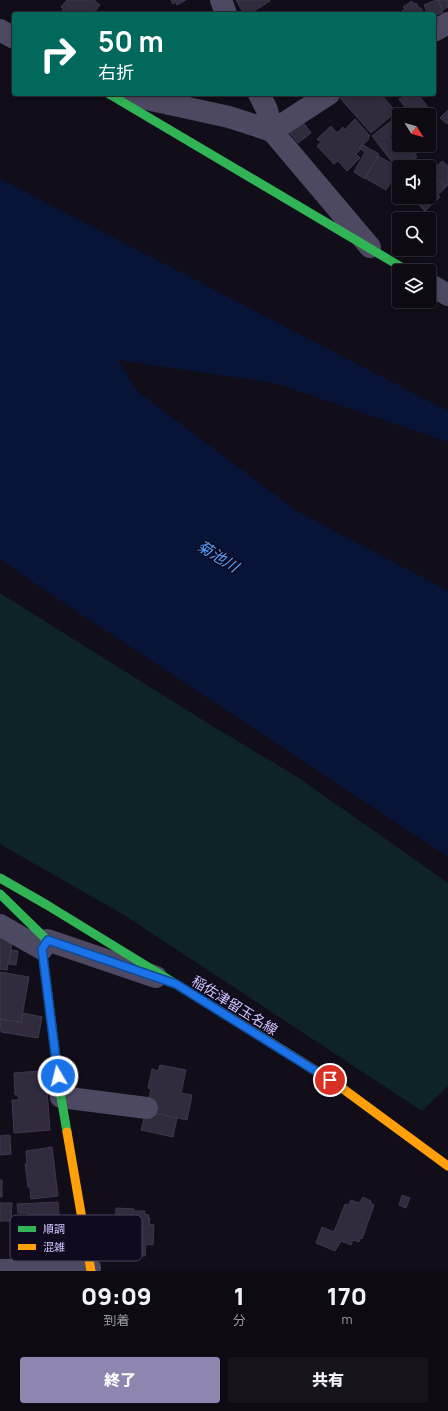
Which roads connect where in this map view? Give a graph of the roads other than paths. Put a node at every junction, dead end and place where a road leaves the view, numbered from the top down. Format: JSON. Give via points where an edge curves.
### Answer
{"nodes":[{"id":1,"x":221,"y":0,"type":"edge"},
{"id":2,"x":225,"y":12,"type":"edge"},
{"id":3,"x":448,"y":23,"type":"edge"},
{"id":4,"x":0,"y":30,"type":"edge"},
{"id":5,"x":436,"y":30,"type":"edge"},
{"id":6,"x":12,"y":37,"type":"edge"},
{"id":7,"x":112,"y":96,"type":"edge"},
{"id":8,"x":133,"y":96,"type":"edge"},
{"id":9,"x":260,"y":96,"type":"edge"},
{"id":10,"x":326,"y":96,"type":"edge"},
{"id":11,"x":272,"y":131,"type":"junction"},
{"id":12,"x":372,"y":250,"type":"junction"},
{"id":13,"x":396,"y":264,"type":"edge"},
{"id":14,"x":436,"y":288,"type":"edge"},
{"id":15,"x":448,"y":295,"type":"edge"},
{"id":16,"x":0,"y":878,"type":"edge"},
{"id":17,"x":0,"y":894,"type":"edge"},
{"id":18,"x":0,"y":925,"type":"edge"},
{"id":19,"x":44,"y":944,"type":"junction"},
{"id":20,"x":176,"y":984,"type":"junction"},
{"id":21,"x":61,"y":1096,"type":"junction"},
{"id":22,"x":147,"y":1108,"type":"dead end"},
{"id":23,"x":448,"y":1166,"type":"edge"},
{"id":24,"x":81,"y":1215,"type":"edge"},
{"id":25,"x":90,"y":1269,"type":"edge"},
{"id":26,"x":0,"y":1270,"type":"edge"}],
"edges":[{"from":1,"to":2,"type":"street"},
{"from":3,"to":5,"type":"street"},
{"from":4,"to":6,"type":"street"},
{"from":7,"to":12,"type":"street"},
{"from":8,"to":11,"type":"street","via":[[229,117]]},
{"from":9,"to":11,"type":"street","via":[[267,110]]},
{"from":10,"to":11,"type":"street"},
{"from":11,"to":12,"type":"street"},
{"from":12,"to":13,"type":"street"},
{"from":14,"to":15,"type":"street"},
{"from":16,"to":20,"type":"street","name":"稲佐津留玉名線"},
{"from":17,"to":19,"type":"street"},
{"from":18,"to":19,"type":"street"},
{"from":19,"to":20,"type":"street"},
{"from":19,"to":21,"type":"street"},
{"from":20,"to":23,"type":"street","name":"稲佐津留玉名線","via":[[330,1080]]},
{"from":21,"to":22,"type":"street"},
{"from":21,"to":24,"type":"street"},
{"from":25,"to":26,"type":"street"}]}
